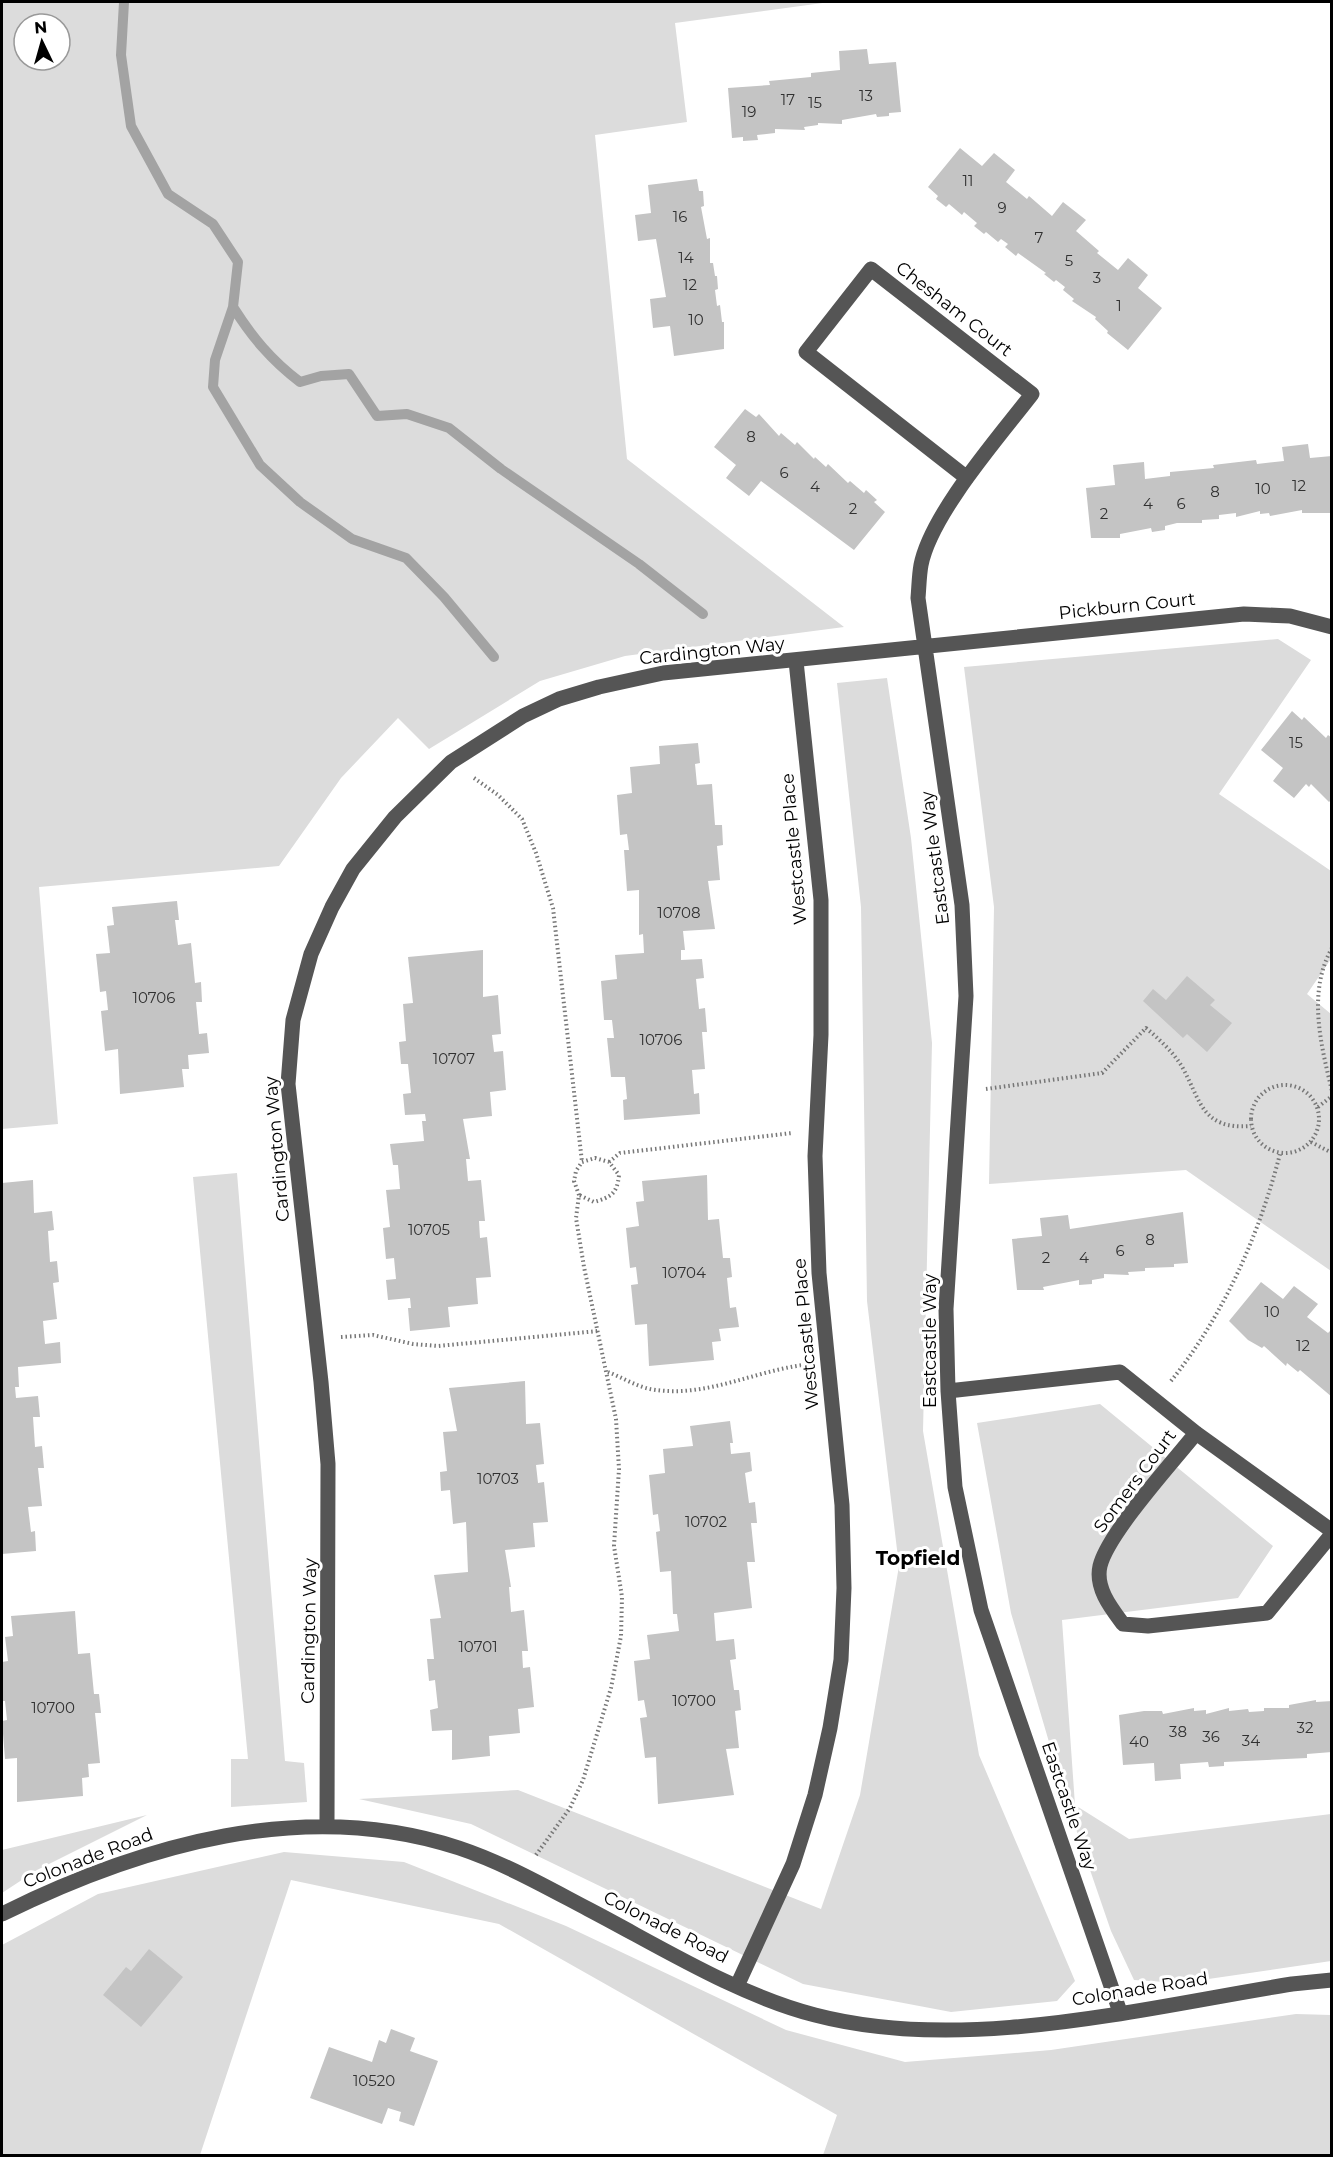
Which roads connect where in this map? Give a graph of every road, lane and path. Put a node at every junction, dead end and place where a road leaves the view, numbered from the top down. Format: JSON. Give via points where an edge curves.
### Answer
{"nodes":[{"id":1,"x":967,"y":478,"type":"junction"},
{"id":2,"x":1332,"y":627,"type":"edge"},
{"id":3,"x":925,"y":646,"type":"junction"},
{"id":4,"x":796,"y":661,"type":"junction"},
{"id":5,"x":451,"y":762,"type":"junction"},
{"id":6,"x":1332,"y":948,"type":"edge"},
{"id":7,"x":962,"y":1092,"type":"junction"},
{"id":8,"x":1332,"y":1093,"type":"edge"},
{"id":9,"x":1318,"y":1107,"type":"junction"},
{"id":10,"x":1251,"y":1126,"type":"junction"},
{"id":11,"x":816,"y":1130,"type":"junction"},
{"id":12,"x":1311,"y":1142,"type":"junction"},
{"id":13,"x":1332,"y":1153,"type":"edge"},
{"id":14,"x":1280,"y":1154,"type":"junction"},
{"id":15,"x":582,"y":1162,"type":"junction"},
{"id":16,"x":609,"y":1162,"type":"junction"},
{"id":17,"x":579,"y":1195,"type":"junction"},
{"id":18,"x":598,"y":1331,"type":"junction"},
{"id":19,"x":316,"y":1340,"type":"junction"},
{"id":20,"x":827,"y":1362,"type":"junction"},
{"id":21,"x":608,"y":1372,"type":"junction"},
{"id":22,"x":948,"y":1391,"type":"junction"},
{"id":23,"x":1155,"y":1400,"type":"junction"},
{"id":24,"x":1197,"y":1433,"type":"junction"},
{"id":25,"x":1332,"y":1533,"type":"edge"},
{"id":26,"x":327,"y":1825,"type":"junction"},
{"id":27,"x":524,"y":1876,"type":"junction"},
{"id":28,"x":2,"y":1914,"type":"edge"},
{"id":29,"x":1332,"y":1980,"type":"edge"},
{"id":30,"x":737,"y":1986,"type":"junction"},
{"id":31,"x":1120,"y":2012,"type":"junction"}],
"edges":[{"from":1,"to":1,"type":"street","name":"Chesham Court","via":[[1032,394],[871,269],[806,352]]},
{"from":1,"to":3,"type":"street","name":"Chesham Court","via":[[931,537],[921,564],[918,598]]},
{"from":2,"to":3,"type":"street","name":"Pickburn Court","via":[[1290,616],[1244,614]]},
{"from":3,"to":4,"type":"street","name":"Cardington Way"},
{"from":3,"to":7,"type":"street","name":"Eastcastle Way","via":[[962,905],[966,996]]},
{"from":4,"to":5,"type":"street","name":"Cardington Way","via":[[663,673],[599,687],[559,699],[523,716]]},
{"from":4,"to":11,"type":"street","name":"Westcastle Place","via":[[821,900]]},
{"from":5,"to":15,"type":"path","via":[[498,795],[522,819],[536,852],[555,918]]},
{"from":5,"to":19,"type":"street","name":"Cardington Way","via":[[395,817],[353,869],[311,954],[293,1020],[288,1084]]},
{"from":6,"to":8,"type":"path","via":[[1321,967],[1318,1011]]},
{"from":7,"to":10,"type":"path","via":[[1102,1073],[1146,1028],[1181,1066],[1198,1103],[1218,1121],[1236,1127]]},
{"from":7,"to":22,"type":"street","name":"Eastcastle Way","via":[[946,1309]]},
{"from":8,"to":9,"type":"path"},
{"from":9,"to":10,"type":"path","via":[[1303,1090],[1281,1085],[1270,1088],[1254,1103]]},
{"from":9,"to":12,"type":"path","via":[[1319,1125]]},
{"from":10,"to":14,"type":"path","via":[[1261,1144]]},
{"from":11,"to":16,"type":"path","via":[[620,1153]]},
{"from":11,"to":20,"type":"street","name":"Westcastle Place","via":[[819,1273]]},
{"from":12,"to":13,"type":"path"},
{"from":12,"to":14,"type":"path","via":[[1303,1149]]},
{"from":14,"to":23,"type":"path","via":[[1269,1198],[1241,1267],[1194,1352]]},
{"from":15,"to":16,"type":"path","via":[[596,1158]]},
{"from":15,"to":17,"type":"path","via":[[574,1181]]},
{"from":16,"to":17,"type":"path","via":[[619,1175],[617,1189],[610,1198],[594,1202]]},
{"from":17,"to":18,"type":"path","via":[[576,1218]]},
{"from":18,"to":19,"type":"path","via":[[438,1346],[373,1335]]},
{"from":18,"to":21,"type":"path"},
{"from":19,"to":26,"type":"street","name":"Cardington Way","via":[[328,1476]]},
{"from":20,"to":21,"type":"path","via":[[773,1369],[714,1388],[680,1392],[648,1388]]},
{"from":20,"to":30,"type":"street","name":"Westcastle Place","via":[[842,1505],[844,1588],[839,1671],[815,1795],[797,1852]]},
{"from":21,"to":27,"type":"path","via":[[619,1469],[614,1546],[622,1597],[621,1636],[611,1688],[583,1780],[570,1808]]},
{"from":22,"to":23,"type":"street","name":"Somers Court","via":[[1120,1372]]},
{"from":22,"to":31,"type":"street","name":"Eastcastle Way","via":[[956,1487],[981,1610]]},
{"from":23,"to":24,"type":"street","name":"Somers Court"},
{"from":24,"to":25,"type":"street","name":"Somers Court"},
{"from":24,"to":25,"type":"street","name":"Somers Court","via":[[1110,1542],[1099,1568],[1105,1601],[1123,1624],[1148,1626],[1267,1613]]},
{"from":26,"to":27,"type":"street","name":"Colonade Road","via":[[399,1833],[459,1848]]},
{"from":26,"to":28,"type":"street","name":"Colonade Road","via":[[221,1835],[135,1858],[53,1888]]},
{"from":27,"to":30,"type":"street","name":"Colonade Road"},
{"from":29,"to":31,"type":"street","name":"Colonade Road"},
{"from":30,"to":31,"type":"street","name":"Colonade Road","via":[[813,2015],[889,2029],[1016,2027]]}]}
